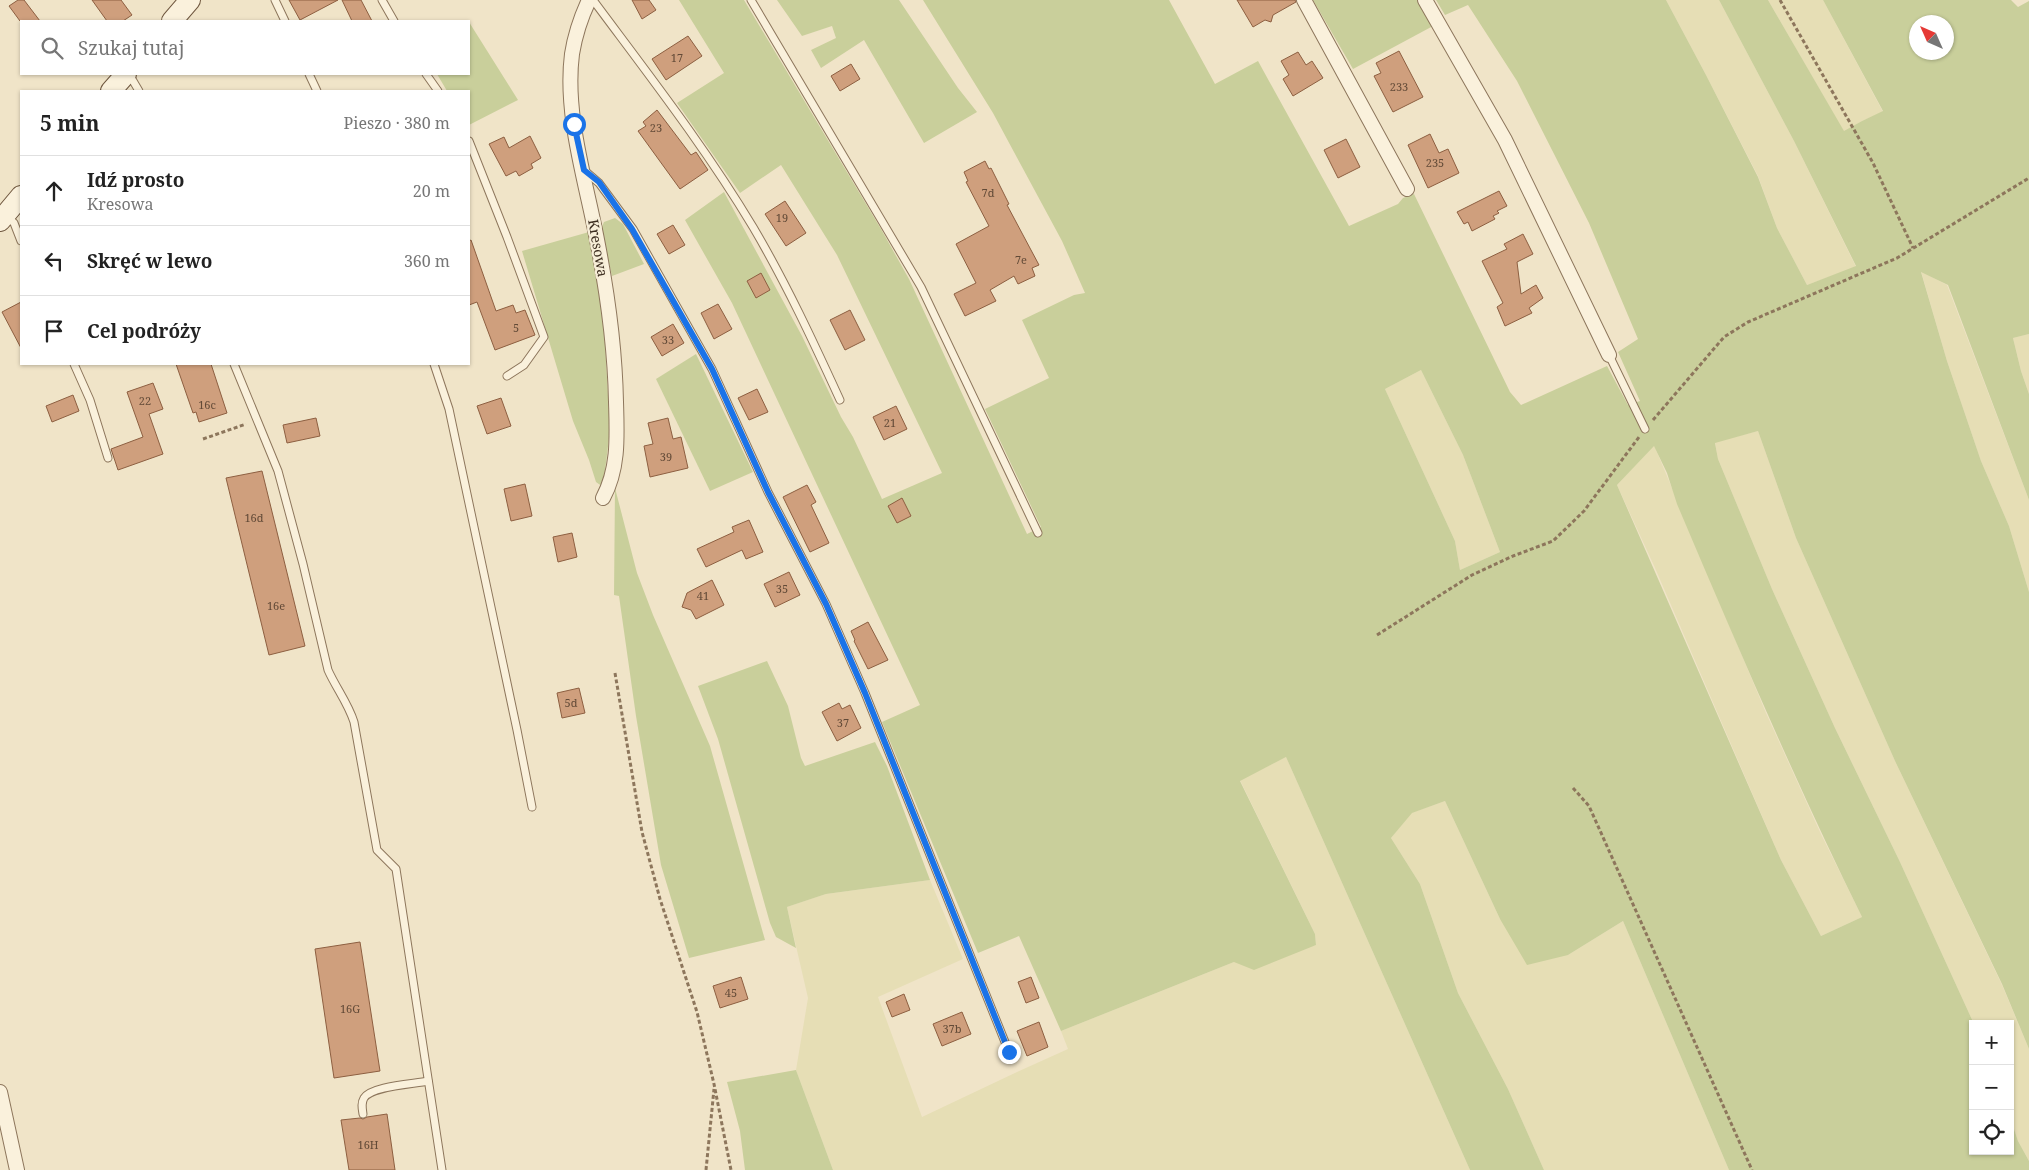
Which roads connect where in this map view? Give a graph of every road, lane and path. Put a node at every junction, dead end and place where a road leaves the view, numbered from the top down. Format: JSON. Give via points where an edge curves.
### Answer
{"nodes":[{"id":1,"x":190,"y":0,"type":"edge"},
{"id":2,"x":275,"y":0,"type":"edge"},
{"id":3,"x":382,"y":0,"type":"edge"},
{"id":4,"x":589,"y":0,"type":"edge"},
{"id":5,"x":593,"y":0,"type":"edge"},
{"id":6,"x":751,"y":0,"type":"edge"},
{"id":7,"x":1304,"y":0,"type":"edge"},
{"id":8,"x":1425,"y":0,"type":"edge"},
{"id":9,"x":1780,"y":0,"type":"edge"},
{"id":10,"x":173,"y":20,"type":"edge"},
{"id":11,"x":285,"y":20,"type":"edge"},
{"id":12,"x":393,"y":20,"type":"edge"},
{"id":13,"x":126,"y":75,"type":"edge"},
{"id":14,"x":128,"y":75,"type":"edge"},
{"id":15,"x":309,"y":75,"type":"edge"},
{"id":16,"x":427,"y":75,"type":"edge"},
{"id":17,"x":112,"y":90,"type":"edge"},
{"id":18,"x":139,"y":90,"type":"edge"},
{"id":19,"x":317,"y":90,"type":"edge"},
{"id":20,"x":437,"y":90,"type":"edge"},
{"id":21,"x":470,"y":144,"type":"edge"},
{"id":22,"x":584,"y":170,"type":"junction"},
{"id":23,"x":2029,"y":178,"type":"edge"},
{"id":24,"x":1408,"y":189,"type":"dead end"},
{"id":25,"x":20,"y":197,"type":"edge"},
{"id":26,"x":3,"y":218,"type":"edge"},
{"id":27,"x":20,"y":238,"type":"edge"},
{"id":28,"x":1913,"y":248,"type":"junction"},
{"id":29,"x":1609,"y":355,"type":"joint"},
{"id":30,"x":74,"y":365,"type":"edge"},
{"id":31,"x":234,"y":365,"type":"edge"},
{"id":32,"x":434,"y":365,"type":"edge"},
{"id":33,"x":508,"y":376,"type":"dead end"},
{"id":34,"x":840,"y":400,"type":"dead end"},
{"id":35,"x":244,"y":416,"type":"dead end"},
{"id":36,"x":1645,"y":429,"type":"junction"},
{"id":37,"x":203,"y":439,"type":"dead end"},
{"id":38,"x":108,"y":458,"type":"dead end"},
{"id":39,"x":602,"y":498,"type":"dead end"},
{"id":40,"x":1038,"y":533,"type":"dead end"},
{"id":41,"x":1378,"y":635,"type":"dead end"},
{"id":42,"x":615,"y":673,"type":"dead end"},
{"id":43,"x":1573,"y":788,"type":"dead end"},
{"id":44,"x":532,"y":807,"type":"dead end"},
{"id":45,"x":1009,"y":1052,"type":"dead end"},
{"id":46,"x":428,"y":1081,"type":"junction"},
{"id":47,"x":714,"y":1084,"type":"junction"},
{"id":48,"x":0,"y":1092,"type":"edge"},
{"id":49,"x":363,"y":1114,"type":"dead end"},
{"id":50,"x":17,"y":1170,"type":"edge"},
{"id":51,"x":442,"y":1170,"type":"edge"},
{"id":52,"x":706,"y":1170,"type":"edge"},
{"id":53,"x":731,"y":1170,"type":"edge"},
{"id":54,"x":1752,"y":1170,"type":"edge"}],
"edges":[{"from":1,"to":10,"type":"street"},
{"from":2,"to":11,"type":"lane"},
{"from":3,"to":12,"type":"lane"},
{"from":4,"to":22,"type":"street","name":"Kresowa","via":[[576,36],[570,74],[574,124]]},
{"from":5,"to":34,"type":"lane","via":[[704,150],[753,227],[800,313]]},
{"from":6,"to":40,"type":"lane","via":[[921,286]]},
{"from":7,"to":24,"type":"street"},
{"from":8,"to":29,"type":"street","via":[[1506,140]]},
{"from":9,"to":28,"type":"path","via":[[1873,163]]},
{"from":13,"to":17,"type":"street"},
{"from":14,"to":18,"type":"lane"},
{"from":15,"to":19,"type":"lane"},
{"from":16,"to":20,"type":"lane"},
{"from":21,"to":33,"type":"lane","via":[[544,338],[524,364]]},
{"from":22,"to":39,"type":"street","name":"Kresowa","via":[[615,359],[616,461],[611,483]]},
{"from":22,"to":45,"type":"lane","via":[[599,182],[632,229],[712,369],[768,492],[826,604]]},
{"from":23,"to":28,"type":"path"},
{"from":25,"to":26,"type":"street"},
{"from":26,"to":27,"type":"lane","via":[[14,223]]},
{"from":28,"to":36,"type":"path","via":[[1897,258],[1748,322],[1724,337]]},
{"from":29,"to":36,"type":"lane"},
{"from":30,"to":38,"type":"lane","via":[[90,400]]},
{"from":31,"to":46,"type":"lane","via":[[278,471],[328,670],[354,722],[377,850],[396,869]]},
{"from":32,"to":44,"type":"lane","via":[[449,409]]},
{"from":35,"to":37,"type":"path","via":[[247,424]]},
{"from":36,"to":41,"type":"path","via":[[1584,512],[1553,541],[1472,575]]},
{"from":42,"to":47,"type":"path","via":[[642,832],[697,1012]]},
{"from":43,"to":54,"type":"path","via":[[1589,806]]},
{"from":46,"to":49,"type":"lane","via":[[374,1090],[364,1098]]},
{"from":46,"to":51,"type":"lane"},
{"from":47,"to":52,"type":"path"},
{"from":47,"to":53,"type":"path"},
{"from":48,"to":50,"type":"street"}]}
